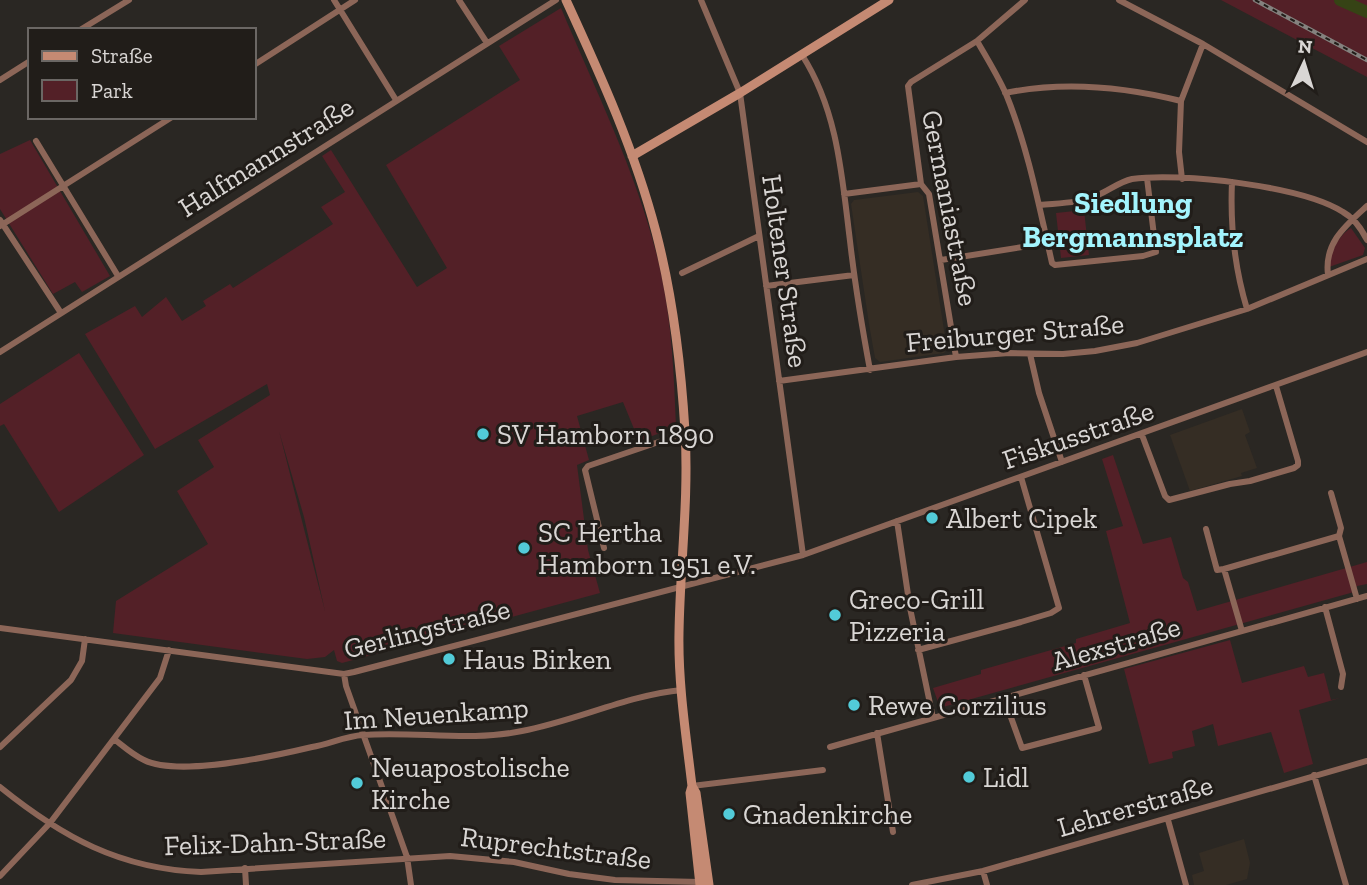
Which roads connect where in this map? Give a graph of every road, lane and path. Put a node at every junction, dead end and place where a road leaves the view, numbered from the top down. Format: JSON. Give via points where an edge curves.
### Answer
{"nodes":[{"id":1,"x":129,"y":0,"type":"edge"},
{"id":2,"x":334,"y":0,"type":"edge"},
{"id":3,"x":355,"y":0,"type":"edge"},
{"id":4,"x":459,"y":0,"type":"edge"},
{"id":5,"x":556,"y":0,"type":"edge"},
{"id":6,"x":566,"y":0,"type":"edge"},
{"id":7,"x":701,"y":0,"type":"edge"},
{"id":8,"x":1025,"y":0,"type":"edge"},
{"id":9,"x":1119,"y":0,"type":"edge"},
{"id":10,"x":882,"y":2,"type":"edge"},
{"id":11,"x":340,"y":9,"type":"junction"},
{"id":12,"x":83,"y":28,"type":"edge"},
{"id":13,"x":977,"y":41,"type":"junction"},
{"id":14,"x":487,"y":43,"type":"junction"},
{"id":15,"x":1203,"y":44,"type":"junction"},
{"id":16,"x":802,"y":55,"type":"junction"},
{"id":17,"x":28,"y":62,"type":"edge"},
{"id":18,"x":256,"y":64,"type":"edge"},
{"id":19,"x":0,"y":80,"type":"edge"},
{"id":20,"x":740,"y":93,"type":"junction"},
{"id":21,"x":1005,"y":93,"type":"junction"},
{"id":22,"x":396,"y":100,"type":"junction"},
{"id":23,"x":1181,"y":101,"type":"junction"},
{"id":24,"x":169,"y":119,"type":"edge"},
{"id":25,"x":36,"y":141,"type":"dead end"},
{"id":26,"x":1367,"y":142,"type":"edge"},
{"id":27,"x":632,"y":156,"type":"junction"},
{"id":28,"x":1147,"y":178,"type":"junction"},
{"id":29,"x":1182,"y":179,"type":"junction"},
{"id":30,"x":1232,"y":182,"type":"junction"},
{"id":31,"x":921,"y":184,"type":"junction"},
{"id":32,"x":64,"y":186,"type":"junction"},
{"id":33,"x":844,"y":194,"type":"junction"},
{"id":34,"x":1040,"y":205,"type":"junction"},
{"id":35,"x":1367,"y":206,"type":"edge"},
{"id":36,"x":1353,"y":219,"type":"junction"},
{"id":37,"x":1,"y":223,"type":"edge"},
{"id":38,"x":759,"y":236,"type":"junction"},
{"id":39,"x":1367,"y":240,"type":"edge"},
{"id":40,"x":1048,"y":243,"type":"junction"},
{"id":41,"x":1367,"y":259,"type":"edge"},
{"id":42,"x":941,"y":260,"type":"junction"},
{"id":43,"x":682,"y":273,"type":"dead end"},
{"id":44,"x":854,"y":275,"type":"junction"},
{"id":45,"x":1328,"y":275,"type":"junction"},
{"id":46,"x":118,"y":276,"type":"junction"},
{"id":47,"x":766,"y":286,"type":"junction"},
{"id":48,"x":1247,"y":309,"type":"junction"},
{"id":49,"x":61,"y":313,"type":"junction"},
{"id":50,"x":0,"y":352,"type":"edge"},
{"id":51,"x":1367,"y":352,"type":"edge"},
{"id":52,"x":1030,"y":354,"type":"junction"},
{"id":53,"x":956,"y":357,"type":"junction"},
{"id":54,"x":870,"y":370,"type":"junction"},
{"id":55,"x":779,"y":381,"type":"junction"},
{"id":56,"x":1276,"y":386,"type":"junction"},
{"id":57,"x":685,"y":433,"type":"junction"},
{"id":58,"x":1142,"y":435,"type":"junction"},
{"id":59,"x":1062,"y":462,"type":"junction"},
{"id":60,"x":1021,"y":477,"type":"junction"},
{"id":61,"x":1331,"y":493,"type":"dead end"},
{"id":62,"x":897,"y":521,"type":"junction"},
{"id":63,"x":1206,"y":529,"type":"dead end"},
{"id":64,"x":1339,"y":536,"type":"junction"},
{"id":65,"x":604,"y":548,"type":"dead end"},
{"id":66,"x":803,"y":555,"type":"junction"},
{"id":67,"x":1224,"y":569,"type":"junction"},
{"id":68,"x":681,"y":587,"type":"junction"},
{"id":69,"x":1367,"y":596,"type":"edge"},
{"id":70,"x":1357,"y":599,"type":"junction"},
{"id":71,"x":1325,"y":607,"type":"junction"},
{"id":72,"x":0,"y":628,"type":"edge"},
{"id":73,"x":1242,"y":631,"type":"junction"},
{"id":74,"x":85,"y":639,"type":"junction"},
{"id":75,"x":169,"y":650,"type":"junction"},
{"id":76,"x":918,"y":650,"type":"junction"},
{"id":77,"x":344,"y":674,"type":"junction"},
{"id":78,"x":1084,"y":675,"type":"junction"},
{"id":79,"x":1341,"y":687,"type":"dead end"},
{"id":80,"x":682,"y":690,"type":"junction"},
{"id":81,"x":1004,"y":698,"type":"junction"},
{"id":82,"x":933,"y":718,"type":"junction"},
{"id":83,"x":877,"y":733,"type":"junction"},
{"id":84,"x":363,"y":735,"type":"junction"},
{"id":85,"x":114,"y":739,"type":"junction"},
{"id":86,"x":0,"y":747,"type":"edge"},
{"id":87,"x":830,"y":747,"type":"dead end"},
{"id":88,"x":1367,"y":761,"type":"edge"},
{"id":89,"x":823,"y":769,"type":"dead end"},
{"id":90,"x":1314,"y":775,"type":"junction"},
{"id":91,"x":692,"y":786,"type":"junction"},
{"id":92,"x":0,"y":787,"type":"edge"},
{"id":93,"x":1168,"y":820,"type":"junction"},
{"id":94,"x":50,"y":823,"type":"junction"},
{"id":95,"x":893,"y":832,"type":"dead end"},
{"id":96,"x":407,"y":857,"type":"junction"},
{"id":97,"x":245,"y":868,"type":"junction"},
{"id":98,"x":983,"y":871,"type":"junction"},
{"id":99,"x":0,"y":876,"type":"edge"},
{"id":100,"x":703,"y":884,"type":"edge"},
{"id":101,"x":246,"y":885,"type":"edge"},
{"id":102,"x":411,"y":885,"type":"edge"},
{"id":103,"x":912,"y":885,"type":"edge"},
{"id":104,"x":987,"y":885,"type":"edge"},
{"id":105,"x":1186,"y":885,"type":"edge"},
{"id":106,"x":1346,"y":885,"type":"edge"}],
"edges":[{"from":1,"to":12,"type":"street"},
{"from":2,"to":11,"type":"street"},
{"from":3,"to":11,"type":"street"},
{"from":4,"to":14,"type":"street"},
{"from":5,"to":14,"type":"street","name":"Halfmannstraße"},
{"from":6,"to":27,"type":"street"},
{"from":7,"to":20,"type":"street","name":"Holtener Straße"},
{"from":8,"to":13,"type":"street","name":"Germaniastraße"},
{"from":9,"to":15,"type":"street"},
{"from":10,"to":16,"type":"street"},
{"from":11,"to":18,"type":"street"},
{"from":11,"to":22,"type":"street"},
{"from":13,"to":21,"type":"street"},
{"from":13,"to":31,"type":"street","name":"Germaniastraße","via":[[908,86]]},
{"from":14,"to":22,"type":"street","name":"Halfmannstraße"},
{"from":15,"to":23,"type":"street"},
{"from":15,"to":26,"type":"street"},
{"from":16,"to":20,"type":"street"},
{"from":16,"to":33,"type":"street","via":[[816,75],[831,118]]},
{"from":17,"to":19,"type":"street"},
{"from":20,"to":27,"type":"street"},
{"from":20,"to":38,"type":"street","name":"Holtener Straße"},
{"from":21,"to":23,"type":"street","via":[[1110,89]]},
{"from":21,"to":34,"type":"street"},
{"from":22,"to":46,"type":"street","name":"Halfmannstraße"},
{"from":23,"to":29,"type":"street"},
{"from":24,"to":32,"type":"street"},
{"from":25,"to":32,"type":"street"},
{"from":27,"to":57,"type":"street","via":[[667,280]]},
{"from":28,"to":29,"type":"street"},
{"from":28,"to":34,"type":"street","via":[[1116,184],[1090,198]]},
{"from":28,"to":40,"type":"street","via":[[1157,248],[1151,255],[1055,265]]},
{"from":29,"to":30,"type":"street"},
{"from":30,"to":36,"type":"street","via":[[1297,195]]},
{"from":30,"to":48,"type":"street","via":[[1232,246]]},
{"from":31,"to":33,"type":"street"},
{"from":31,"to":42,"type":"street","name":"Germaniastraße","via":[[929,194]]},
{"from":32,"to":37,"type":"street"},
{"from":32,"to":46,"type":"street"},
{"from":33,"to":44,"type":"street"},
{"from":34,"to":40,"type":"street"},
{"from":35,"to":36,"type":"street"},
{"from":36,"to":39,"type":"street"},
{"from":36,"to":45,"type":"street","via":[[1329,250]]},
{"from":37,"to":49,"type":"street"},
{"from":38,"to":43,"type":"street"},
{"from":38,"to":47,"type":"street","name":"Holtener Straße"},
{"from":40,"to":42,"type":"street"},
{"from":41,"to":45,"type":"street","name":"Freiburger Straße"},
{"from":42,"to":53,"type":"street","name":"Germaniastraße"},
{"from":44,"to":47,"type":"street"},
{"from":44,"to":54,"type":"street"},
{"from":45,"to":48,"type":"street","name":"Freiburger Straße"},
{"from":46,"to":49,"type":"street","name":"Halfmannstraße"},
{"from":47,"to":55,"type":"street","name":"Holtener Straße"},
{"from":48,"to":52,"type":"street","name":"Freiburger Straße","via":[[1137,343],[1095,351]]},
{"from":49,"to":50,"type":"street","name":"Halfmannstraße"},
{"from":51,"to":56,"type":"street","name":"Fiskusstraße"},
{"from":52,"to":53,"type":"street","name":"Freiburger Straße"},
{"from":52,"to":59,"type":"street"},
{"from":53,"to":54,"type":"street","name":"Freiburger Straße"},
{"from":54,"to":55,"type":"street","name":"Freiburger Straße"},
{"from":55,"to":66,"type":"street","name":"Holtener Straße"},
{"from":56,"to":58,"type":"street","name":"Fiskusstraße"},
{"from":56,"to":58,"type":"street","via":[[1298,461],[1294,468],[1169,500]]},
{"from":57,"to":65,"type":"street","via":[[584,471]]},
{"from":57,"to":68,"type":"street"},
{"from":58,"to":59,"type":"street","name":"Fiskusstraße"},
{"from":59,"to":60,"type":"street","name":"Fiskusstraße"},
{"from":60,"to":62,"type":"street","name":"Fiskusstraße"},
{"from":60,"to":76,"type":"street","via":[[1059,608]]},
{"from":61,"to":64,"type":"street"},
{"from":62,"to":66,"type":"street","name":"Fiskusstraße"},
{"from":62,"to":76,"type":"street"},
{"from":63,"to":67,"type":"street","via":[[1217,570]]},
{"from":64,"to":67,"type":"street"},
{"from":64,"to":70,"type":"street"},
{"from":66,"to":68,"type":"street","name":"Gerlingstraße"},
{"from":67,"to":73,"type":"street"},
{"from":68,"to":77,"type":"street","name":"Gerlingstraße"},
{"from":68,"to":80,"type":"street"},
{"from":69,"to":70,"type":"street","name":"Alexstraße"},
{"from":70,"to":71,"type":"street","name":"Alexstraße"},
{"from":71,"to":73,"type":"street","name":"Alexstraße"},
{"from":71,"to":79,"type":"street","via":[[1343,674]]},
{"from":72,"to":74,"type":"street","name":"Gerlingstraße"},
{"from":73,"to":78,"type":"street","name":"Alexstraße"},
{"from":74,"to":75,"type":"street","name":"Gerlingstraße"},
{"from":74,"to":86,"type":"street","via":[[82,661],[71,680]]},
{"from":75,"to":77,"type":"street","name":"Gerlingstraße"},
{"from":75,"to":85,"type":"street","via":[[160,678]]},
{"from":76,"to":82,"type":"street"},
{"from":77,"to":84,"type":"street"},
{"from":78,"to":81,"type":"street","name":"Alexstraße"},
{"from":78,"to":81,"type":"street","via":[[1099,728],[1022,748]]},
{"from":80,"to":84,"type":"street","name":"Im Neuenkamp","via":[[519,732]]},
{"from":80,"to":91,"type":"street"},
{"from":81,"to":82,"type":"street","name":"Alexstraße"},
{"from":82,"to":83,"type":"street","name":"Alexstraße"},
{"from":83,"to":87,"type":"street","name":"Alexstraße"},
{"from":83,"to":95,"type":"street"},
{"from":84,"to":85,"type":"street","name":"Im Neuenkamp","via":[[254,759],[164,767],[144,760]]},
{"from":84,"to":96,"type":"street"},
{"from":85,"to":94,"type":"street"},
{"from":88,"to":90,"type":"street","name":"Lehrerstraße"},
{"from":89,"to":91,"type":"street"},
{"from":90,"to":93,"type":"street","name":"Lehrerstraße"},
{"from":90,"to":106,"type":"street"},
{"from":91,"to":100,"type":"street"},
{"from":92,"to":94,"type":"street","name":"Felix-Dahn-Straße"},
{"from":93,"to":98,"type":"street","name":"Lehrerstraße"},
{"from":93,"to":105,"type":"street"},
{"from":94,"to":97,"type":"street","name":"Felix-Dahn-Straße","via":[[110,855],[144,866],[201,872]]},
{"from":94,"to":99,"type":"street"},
{"from":96,"to":97,"type":"street","name":"Felix-Dahn-Straße"},
{"from":96,"to":100,"type":"street","name":"Ruprechtstraße","via":[[481,858],[590,877]]},
{"from":96,"to":102,"type":"street"},
{"from":97,"to":101,"type":"street"},
{"from":98,"to":103,"type":"street","name":"Lehrerstraße"},
{"from":98,"to":104,"type":"street"}]}
